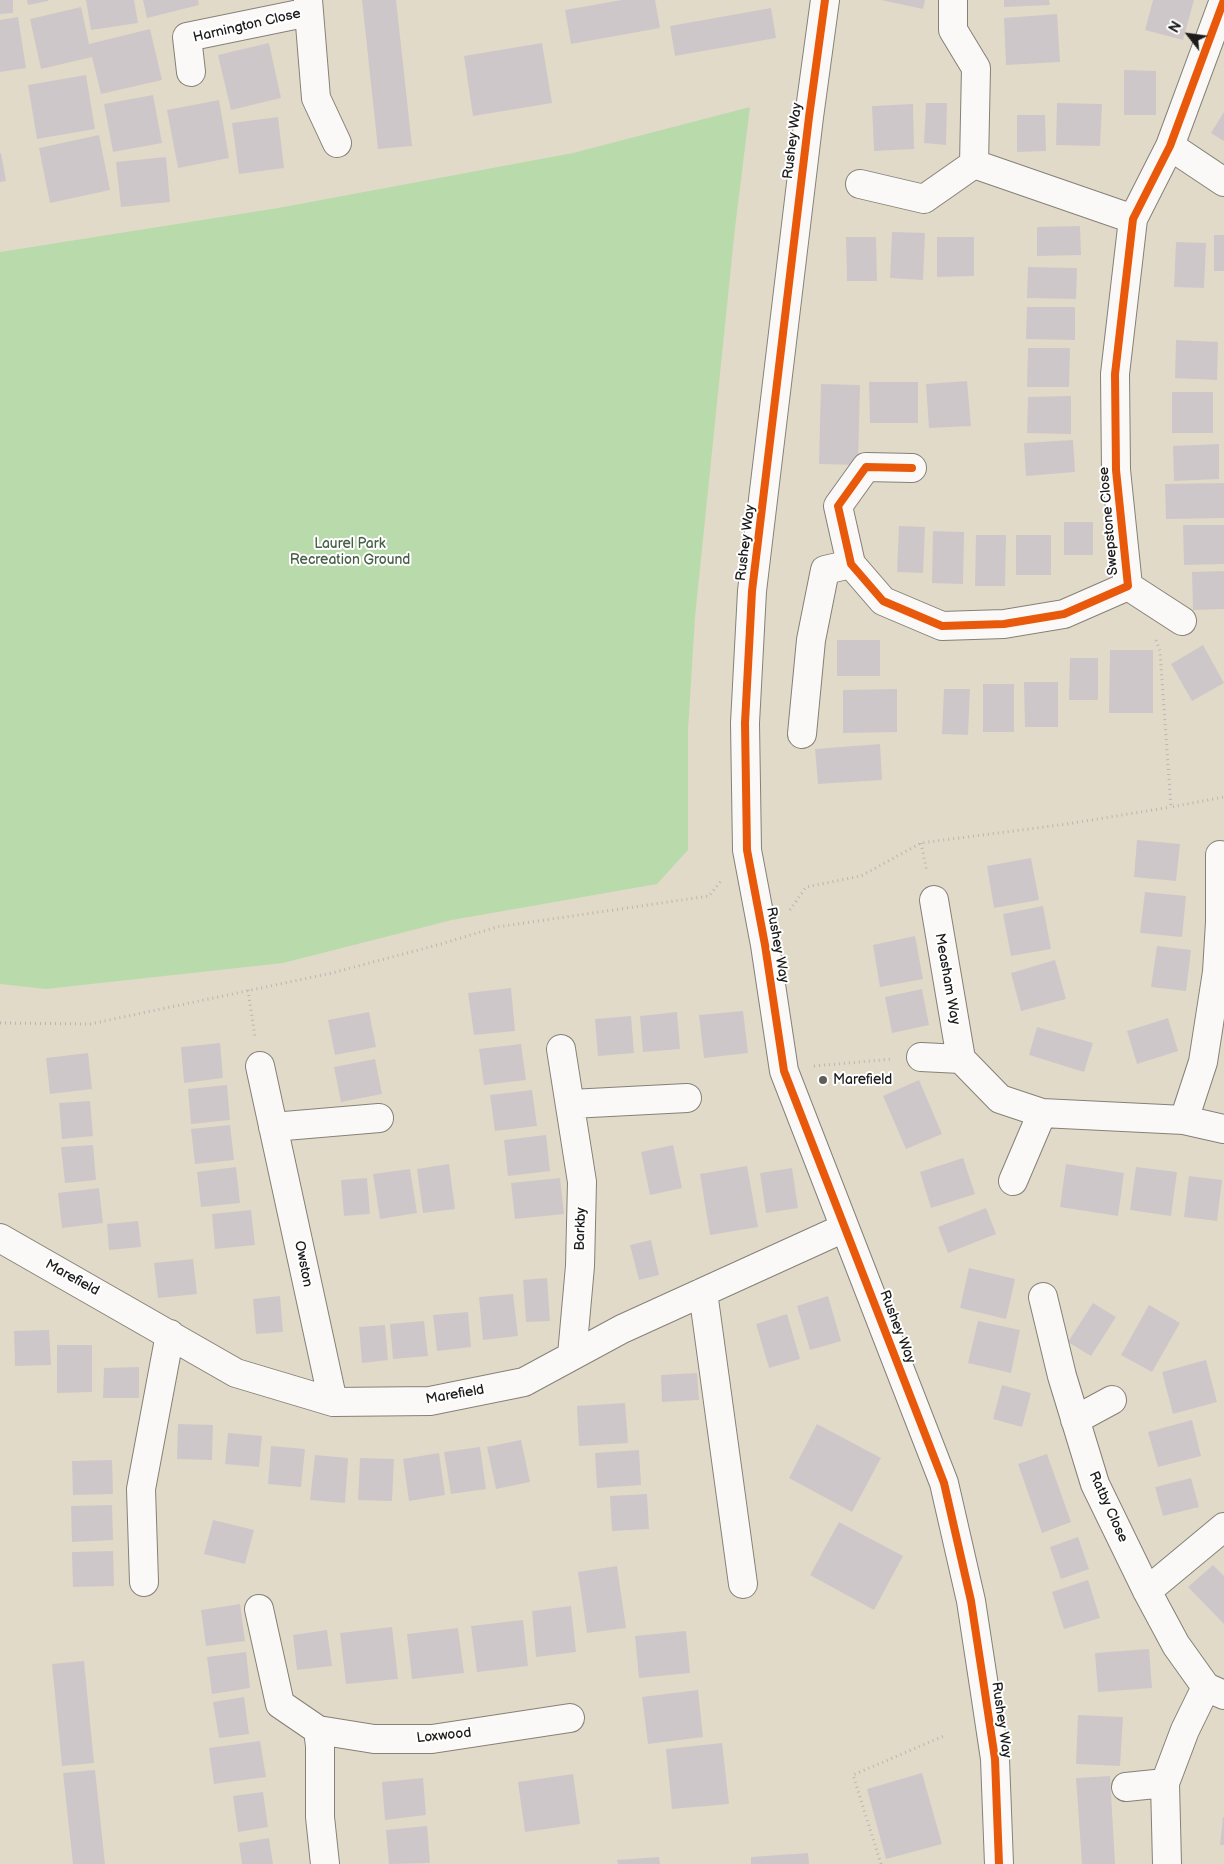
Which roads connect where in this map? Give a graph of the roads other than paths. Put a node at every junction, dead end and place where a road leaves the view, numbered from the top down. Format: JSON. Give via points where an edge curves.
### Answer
{"nodes":[{"id":1,"x":824,"y":0,"type":"edge"},
{"id":2,"x":953,"y":0,"type":"edge"},
{"id":3,"x":308,"y":6,"type":"edge"},
{"id":4,"x":1222,"y":10,"type":"edge"},
{"id":5,"x":191,"y":72,"type":"dead end"},
{"id":6,"x":337,"y":143,"type":"dead end"},
{"id":7,"x":1170,"y":146,"type":"junction"},
{"id":8,"x":974,"y":164,"type":"junction"},
{"id":9,"x":1224,"y":182,"type":"edge"},
{"id":10,"x":860,"y":184,"type":"dead end"},
{"id":11,"x":1133,"y":219,"type":"junction"},
{"id":12,"x":912,"y":468,"type":"dead end"},
{"id":13,"x":851,"y":564,"type":"junction"},
{"id":14,"x":1128,"y":586,"type":"junction"},
{"id":15,"x":1182,"y":621,"type":"dead end"},
{"id":16,"x":802,"y":734,"type":"dead end"},
{"id":17,"x":1220,"y":855,"type":"dead end"},
{"id":18,"x":934,"y":900,"type":"dead end"},
{"id":19,"x":1221,"y":972,"type":"edge"},
{"id":20,"x":562,"y":1050,"type":"dead end"},
{"id":21,"x":922,"y":1056,"type":"road end"},
{"id":22,"x":960,"y":1059,"type":"junction"},
{"id":23,"x":260,"y":1066,"type":"road end"},
{"id":24,"x":687,"y":1098,"type":"dead end"},
{"id":25,"x":571,"y":1104,"type":"junction"},
{"id":26,"x":1042,"y":1113,"type":"junction"},
{"id":27,"x":379,"y":1118,"type":"dead end"},
{"id":28,"x":1184,"y":1120,"type":"junction"},
{"id":29,"x":273,"y":1127,"type":"junction"},
{"id":30,"x":1224,"y":1130,"type":"edge"},
{"id":31,"x":1012,"y":1181,"type":"dead end"},
{"id":32,"x":844,"y":1228,"type":"junction"},
{"id":33,"x":0,"y":1238,"type":"edge"},
{"id":34,"x":704,"y":1292,"type":"junction"},
{"id":35,"x":1043,"y":1297,"type":"dead end"},
{"id":36,"x":170,"y":1334,"type":"junction"},
{"id":37,"x":572,"y":1355,"type":"junction"},
{"id":38,"x":1112,"y":1400,"type":"dead end"},
{"id":39,"x":333,"y":1402,"type":"junction"},
{"id":40,"x":1075,"y":1420,"type":"junction"},
{"id":41,"x":1224,"y":1527,"type":"edge"},
{"id":42,"x":144,"y":1582,"type":"dead end"},
{"id":43,"x":743,"y":1584,"type":"dead end"},
{"id":44,"x":1147,"y":1591,"type":"junction"},
{"id":45,"x":259,"y":1609,"type":"dead end"},
{"id":46,"x":1215,"y":1691,"type":"edge"},
{"id":47,"x":570,"y":1718,"type":"dead end"},
{"id":48,"x":318,"y":1730,"type":"junction"},
{"id":49,"x":1165,"y":1783,"type":"junction"},
{"id":50,"x":1126,"y":1787,"type":"dead end"},
{"id":51,"x":325,"y":1864,"type":"edge"},
{"id":52,"x":999,"y":1864,"type":"edge"},
{"id":53,"x":1167,"y":1864,"type":"edge"}],
"edges":[{"from":1,"to":32,"type":"street","name":"Rushey Way","via":[[752,591],[745,723],[747,850],[784,1071]]},
{"from":2,"to":8,"type":"street","via":[[953,30],[976,68]]},
{"from":3,"to":5,"type":"street","name":"Harnington Close","via":[[187,37]]},
{"from":3,"to":6,"type":"street","name":"Harnington Close","via":[[316,98]]},
{"from":4,"to":7,"type":"street","name":"Swepstone Close"},
{"from":7,"to":9,"type":"street"},
{"from":7,"to":11,"type":"street","name":"Swepstone Close"},
{"from":8,"to":10,"type":"street","via":[[924,199]]},
{"from":8,"to":11,"type":"street"},
{"from":11,"to":14,"type":"street","name":"Swepstone Close","via":[[1115,374],[1116,470]]},
{"from":12,"to":13,"type":"street","name":"Swepstone Close","via":[[866,467],[838,506]]},
{"from":13,"to":14,"type":"street","name":"Swepstone Close","via":[[883,601],[942,626],[1004,624],[1064,614]]},
{"from":13,"to":16,"type":"street","via":[[825,570],[811,640]]},
{"from":14,"to":15,"type":"street","name":"Swepstone Close"},
{"from":17,"to":19,"type":"street"},
{"from":18,"to":22,"type":"street","name":"Measham Way"},
{"from":19,"to":28,"type":"street","via":[[1203,1062]]},
{"from":20,"to":25,"type":"street","name":"Barkby"},
{"from":21,"to":22,"type":"street"},
{"from":22,"to":26,"type":"street","via":[[1000,1099]]},
{"from":23,"to":29,"type":"street","name":"Owston"},
{"from":24,"to":25,"type":"street"},
{"from":25,"to":37,"type":"street","name":"Barkby","via":[[582,1182],[580,1266]]},
{"from":26,"to":28,"type":"street"},
{"from":26,"to":31,"type":"street"},
{"from":27,"to":29,"type":"street"},
{"from":28,"to":30,"type":"street"},
{"from":29,"to":39,"type":"street","name":"Owston"},
{"from":32,"to":34,"type":"street","name":"Marefield"},
{"from":32,"to":52,"type":"street","name":"Rushey Way","via":[[944,1484],[971,1600],[986,1696],[995,1759]]},
{"from":33,"to":36,"type":"street","name":"Marefield"},
{"from":34,"to":37,"type":"street","name":"Marefield"},
{"from":34,"to":43,"type":"street"},
{"from":35,"to":40,"type":"street","name":"Ratby Close"},
{"from":36,"to":39,"type":"street","name":"Marefield","via":[[236,1373]]},
{"from":36,"to":42,"type":"street","via":[[141,1489]]},
{"from":37,"to":39,"type":"street","name":"Marefield","via":[[524,1382],[430,1401]]},
{"from":38,"to":40,"type":"street"},
{"from":40,"to":44,"type":"street","name":"Ratby Close","via":[[1095,1484]]},
{"from":41,"to":44,"type":"street"},
{"from":44,"to":46,"type":"street","name":"Ratby Close","via":[[1176,1645]]},
{"from":45,"to":48,"type":"street","name":"Loxwood","via":[[280,1704]]},
{"from":46,"to":49,"type":"street","name":"Ratby Close","via":[[1185,1730]]},
{"from":47,"to":48,"type":"street","name":"Loxwood","via":[[432,1739],[374,1739]]},
{"from":48,"to":51,"type":"street","via":[[320,1817]]},
{"from":49,"to":50,"type":"street"},
{"from":49,"to":53,"type":"street","name":"Ratby Close"}]}
